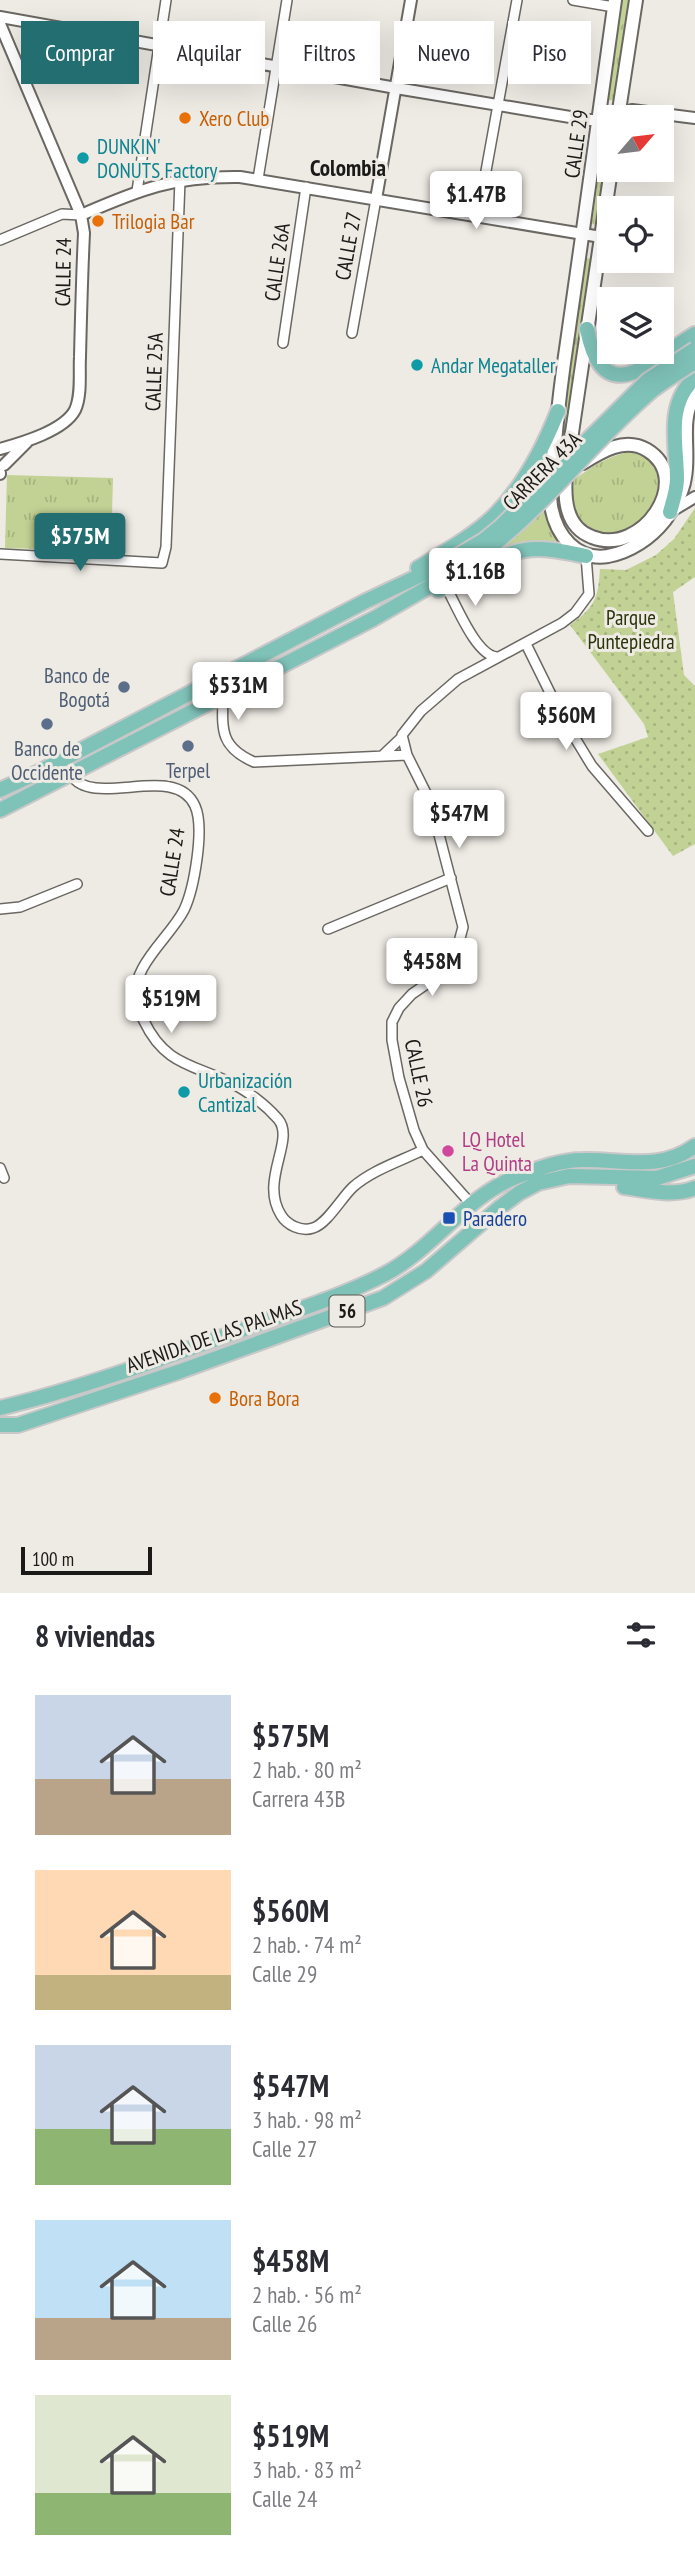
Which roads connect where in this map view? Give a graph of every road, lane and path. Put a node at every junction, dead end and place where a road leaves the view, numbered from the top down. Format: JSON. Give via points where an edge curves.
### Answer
{"nodes":[{"id":1,"x":166,"y":0,"type":"edge"},
{"id":2,"x":287,"y":0,"type":"edge"},
{"id":3,"x":411,"y":0,"type":"edge"},
{"id":4,"x":517,"y":0,"type":"edge"},
{"id":5,"x":573,"y":0,"type":"edge"},
{"id":6,"x":636,"y":0,"type":"edge"},
{"id":7,"x":615,"y":3,"type":"edge"},
{"id":8,"x":0,"y":17,"type":"edge"},
{"id":9,"x":162,"y":21,"type":"edge"},
{"id":10,"x":0,"y":24,"type":"edge"},
{"id":11,"x":153,"y":44,"type":"edge"},
{"id":12,"x":265,"y":65,"type":"edge"},
{"id":13,"x":275,"y":67,"type":"junction"},
{"id":14,"x":153,"y":80,"type":"edge"},
{"id":15,"x":396,"y":88,"type":"junction"},
{"id":16,"x":601,"y":105,"type":"edge"},
{"id":17,"x":620,"y":105,"type":"edge"},
{"id":18,"x":498,"y":106,"type":"junction"},
{"id":19,"x":674,"y":115,"type":"edge"},
{"id":20,"x":695,"y":118,"type":"edge"},
{"id":21,"x":597,"y":120,"type":"edge"},
{"id":22,"x":597,"y":133,"type":"edge"},
{"id":23,"x":258,"y":179,"type":"junction"},
{"id":24,"x":180,"y":180,"type":"junction"},
{"id":25,"x":306,"y":187,"type":"junction"},
{"id":26,"x":137,"y":191,"type":"junction"},
{"id":27,"x":376,"y":199,"type":"junction"},
{"id":28,"x":81,"y":215,"type":"junction"},
{"id":29,"x":478,"y":215,"type":"junction"},
{"id":30,"x":582,"y":234,"type":"junction"},
{"id":31,"x":597,"y":236,"type":"edge"},
{"id":32,"x":0,"y":240,"type":"edge"},
{"id":33,"x":597,"y":263,"type":"edge"},
{"id":34,"x":587,"y":329,"type":"junction"},
{"id":35,"x":352,"y":333,"type":"dead end"},
{"id":36,"x":695,"y":334,"type":"edge"},
{"id":37,"x":283,"y":343,"type":"dead end"},
{"id":38,"x":695,"y":349,"type":"edge"},
{"id":39,"x":695,"y":362,"type":"edge"},
{"id":40,"x":695,"y":378,"type":"edge"},
{"id":41,"x":695,"y":394,"type":"edge"},
{"id":42,"x":558,"y":411,"type":"junction"},
{"id":43,"x":29,"y":440,"type":"junction"},
{"id":44,"x":0,"y":449,"type":"edge"},
{"id":45,"x":1,"y":468,"type":"edge"},
{"id":46,"x":573,"y":470,"type":"junction"},
{"id":47,"x":691,"y":471,"type":"edge"},
{"id":48,"x":695,"y":497,"type":"edge"},
{"id":49,"x":670,"y":512,"type":"junction"},
{"id":50,"x":0,"y":554,"type":"edge"},
{"id":51,"x":586,"y":556,"type":"junction"},
{"id":52,"x":445,"y":576,"type":"junction"},
{"id":53,"x":363,"y":602,"type":"junction"},
{"id":54,"x":477,"y":644,"type":"junction"},
{"id":55,"x":526,"y":644,"type":"junction"},
{"id":56,"x":499,"y":657,"type":"junction"},
{"id":57,"x":473,"y":670,"type":"junction"},
{"id":58,"x":223,"y":696,"type":"junction"},
{"id":59,"x":402,"y":737,"type":"junction"},
{"id":60,"x":407,"y":755,"type":"junction"},
{"id":61,"x":382,"y":756,"type":"junction"},
{"id":62,"x":71,"y":775,"type":"junction"},
{"id":63,"x":0,"y":790,"type":"edge"},
{"id":64,"x":0,"y":810,"type":"edge"},
{"id":65,"x":648,"y":831,"type":"dead end"},
{"id":66,"x":451,"y":878,"type":"junction"},
{"id":67,"x":77,"y":884,"type":"dead end"},
{"id":68,"x":0,"y":909,"type":"edge"},
{"id":69,"x":328,"y":929,"type":"dead end"},
{"id":70,"x":423,"y":1150,"type":"junction"},
{"id":71,"x":692,"y":1152,"type":"edge"},
{"id":72,"x":695,"y":1166,"type":"edge"},
{"id":73,"x":695,"y":1188,"type":"edge"},
{"id":74,"x":519,"y":1193,"type":"junction"},
{"id":75,"x":472,"y":1205,"type":"junction"},
{"id":76,"x":0,"y":1408,"type":"edge"},
{"id":77,"x":0,"y":1425,"type":"edge"}],
"edges":[{"from":1,"to":9,"type":"street"},
{"from":2,"to":13,"type":"street"},
{"from":3,"to":15,"type":"street","name":"CALLE 27"},
{"from":4,"to":18,"type":"street"},
{"from":5,"to":7,"type":"street"},
{"from":6,"to":17,"type":"main road","name":"CALLE 29"},
{"from":7,"to":16,"type":"main road","name":"CALLE 29"},
{"from":8,"to":11,"type":"street"},
{"from":10,"to":28,"type":"street","name":"CALLE 24"},
{"from":12,"to":13,"type":"street"},
{"from":13,"to":15,"type":"street"},
{"from":13,"to":23,"type":"street"},
{"from":14,"to":26,"type":"street"},
{"from":15,"to":18,"type":"street"},
{"from":15,"to":27,"type":"street","name":"CALLE 27"},
{"from":18,"to":21,"type":"street"},
{"from":18,"to":29,"type":"street"},
{"from":19,"to":20,"type":"street"},
{"from":22,"to":30,"type":"main road","name":"CALLE 29"},
{"from":23,"to":24,"type":"street"},
{"from":23,"to":25,"type":"street"},
{"from":24,"to":26,"type":"street"},
{"from":24,"to":50,"type":"street","name":"CALLE 25A","via":[[162,564]]},
{"from":25,"to":27,"type":"street"},
{"from":25,"to":37,"type":"street","name":"CALLE 26A"},
{"from":26,"to":28,"type":"street"},
{"from":27,"to":29,"type":"street"},
{"from":27,"to":35,"type":"street","name":"CALLE 27"},
{"from":28,"to":32,"type":"street","via":[[62,214]]},
{"from":28,"to":43,"type":"street","name":"CALLE 24","via":[[84,233],[75,411]]},
{"from":29,"to":30,"type":"street"},
{"from":30,"to":31,"type":"street"},
{"from":30,"to":42,"type":"main road","name":"CALLE 29"},
{"from":33,"to":34,"type":"main road","name":"CALLE 29"},
{"from":34,"to":36,"type":"main road","via":[[591,352],[600,366],[619,375],[634,373]]},
{"from":34,"to":46,"type":"main road","name":"CALLE 29","bridge":true,"via":[[566,473],[565,499],[574,523],[587,536],[617,541],[651,521],[666,498],[668,480],[663,464],[646,449],[628,445],[604,450]]},
{"from":38,"to":52,"type":"main road","name":"CARRERA 43A","bridge":true,"via":[[643,385]]},
{"from":39,"to":46,"type":"main road","name":"CARRERA 43A","bridge":true,"via":[[655,388]]},
{"from":40,"to":49,"type":"main road","via":[[677,407],[677,478]]},
{"from":41,"to":47,"type":"main road","via":[[687,417]]},
{"from":42,"to":51,"type":"main road","name":"CALLE 29","via":[[551,505],[566,540]]},
{"from":42,"to":53,"type":"main road","via":[[531,468],[493,517]]},
{"from":43,"to":44,"type":"street"},
{"from":43,"to":45,"type":"street"},
{"from":46,"to":52,"type":"main road","name":"CARRERA 43A","bridge":true,"via":[[490,550]]},
{"from":47,"to":49,"type":"main road"},
{"from":48,"to":49,"type":"street"},
{"from":49,"to":51,"type":"main road","via":[[633,547],[608,556]]},
{"from":51,"to":52,"type":"main road","via":[[526,550]]},
{"from":51,"to":55,"type":"street","via":[[586,599],[562,623]]},
{"from":52,"to":53,"type":"main road","name":"CARRERA 43A"},
{"from":52,"to":54,"type":"street"},
{"from":52,"to":58,"type":"main road","name":"CARRERA 43A","via":[[373,619]]},
{"from":53,"to":63,"type":"main road","name":"CARRERA 43A"},
{"from":54,"to":56,"type":"street","via":[[487,655]]},
{"from":54,"to":57,"type":"street"},
{"from":55,"to":56,"type":"street"},
{"from":55,"to":65,"type":"street","via":[[592,766]]},
{"from":56,"to":57,"type":"street"},
{"from":57,"to":59,"type":"street","via":[[421,711]]},
{"from":58,"to":61,"type":"street","via":[[227,743],[235,754],[254,762]]},
{"from":58,"to":62,"type":"main road","name":"CARRERA 43A"},
{"from":59,"to":60,"type":"street"},
{"from":59,"to":61,"type":"street"},
{"from":60,"to":61,"type":"street"},
{"from":60,"to":66,"type":"street","via":[[429,799]]},
{"from":62,"to":64,"type":"main road","name":"CARRERA 43A"},
{"from":62,"to":70,"type":"street","name":"CALLE 24","via":[[81,785],[109,789],[179,789],[197,809],[198,845],[189,896],[141,975],[136,1003],[147,1028],[174,1059],[229,1082],[282,1124],[272,1185],[287,1223],[301,1228],[321,1224],[364,1178]]},
{"from":66,"to":69,"type":"street"},
{"from":66,"to":70,"type":"street","name":"CALLE 26","via":[[463,927],[456,953],[441,974],[399,1008],[392,1023],[399,1078]]},
{"from":67,"to":68,"type":"street","via":[[20,907]]},
{"from":70,"to":75,"type":"street","name":"CALLE 26"},
{"from":71,"to":75,"type":"main road","name":"AVENIDA DE LAS PALMAS","number":"56","via":[[644,1164],[565,1161],[515,1177]]},
{"from":72,"to":74,"type":"main road","name":"AVENIDA DE LAS PALMAS","number":"56","via":[[672,1175],[639,1179],[569,1176]]},
{"from":73,"to":74,"type":"main road","via":[[671,1193],[567,1182]]},
{"from":74,"to":77,"type":"main road","name":"AVENIDA DE LAS PALMAS","number":"56","via":[[426,1271],[383,1298],[19,1425]]},
{"from":75,"to":76,"type":"main road","name":"AVENIDA DE LAS PALMAS","number":"56","via":[[413,1256],[354,1289],[197,1346]]}]}
